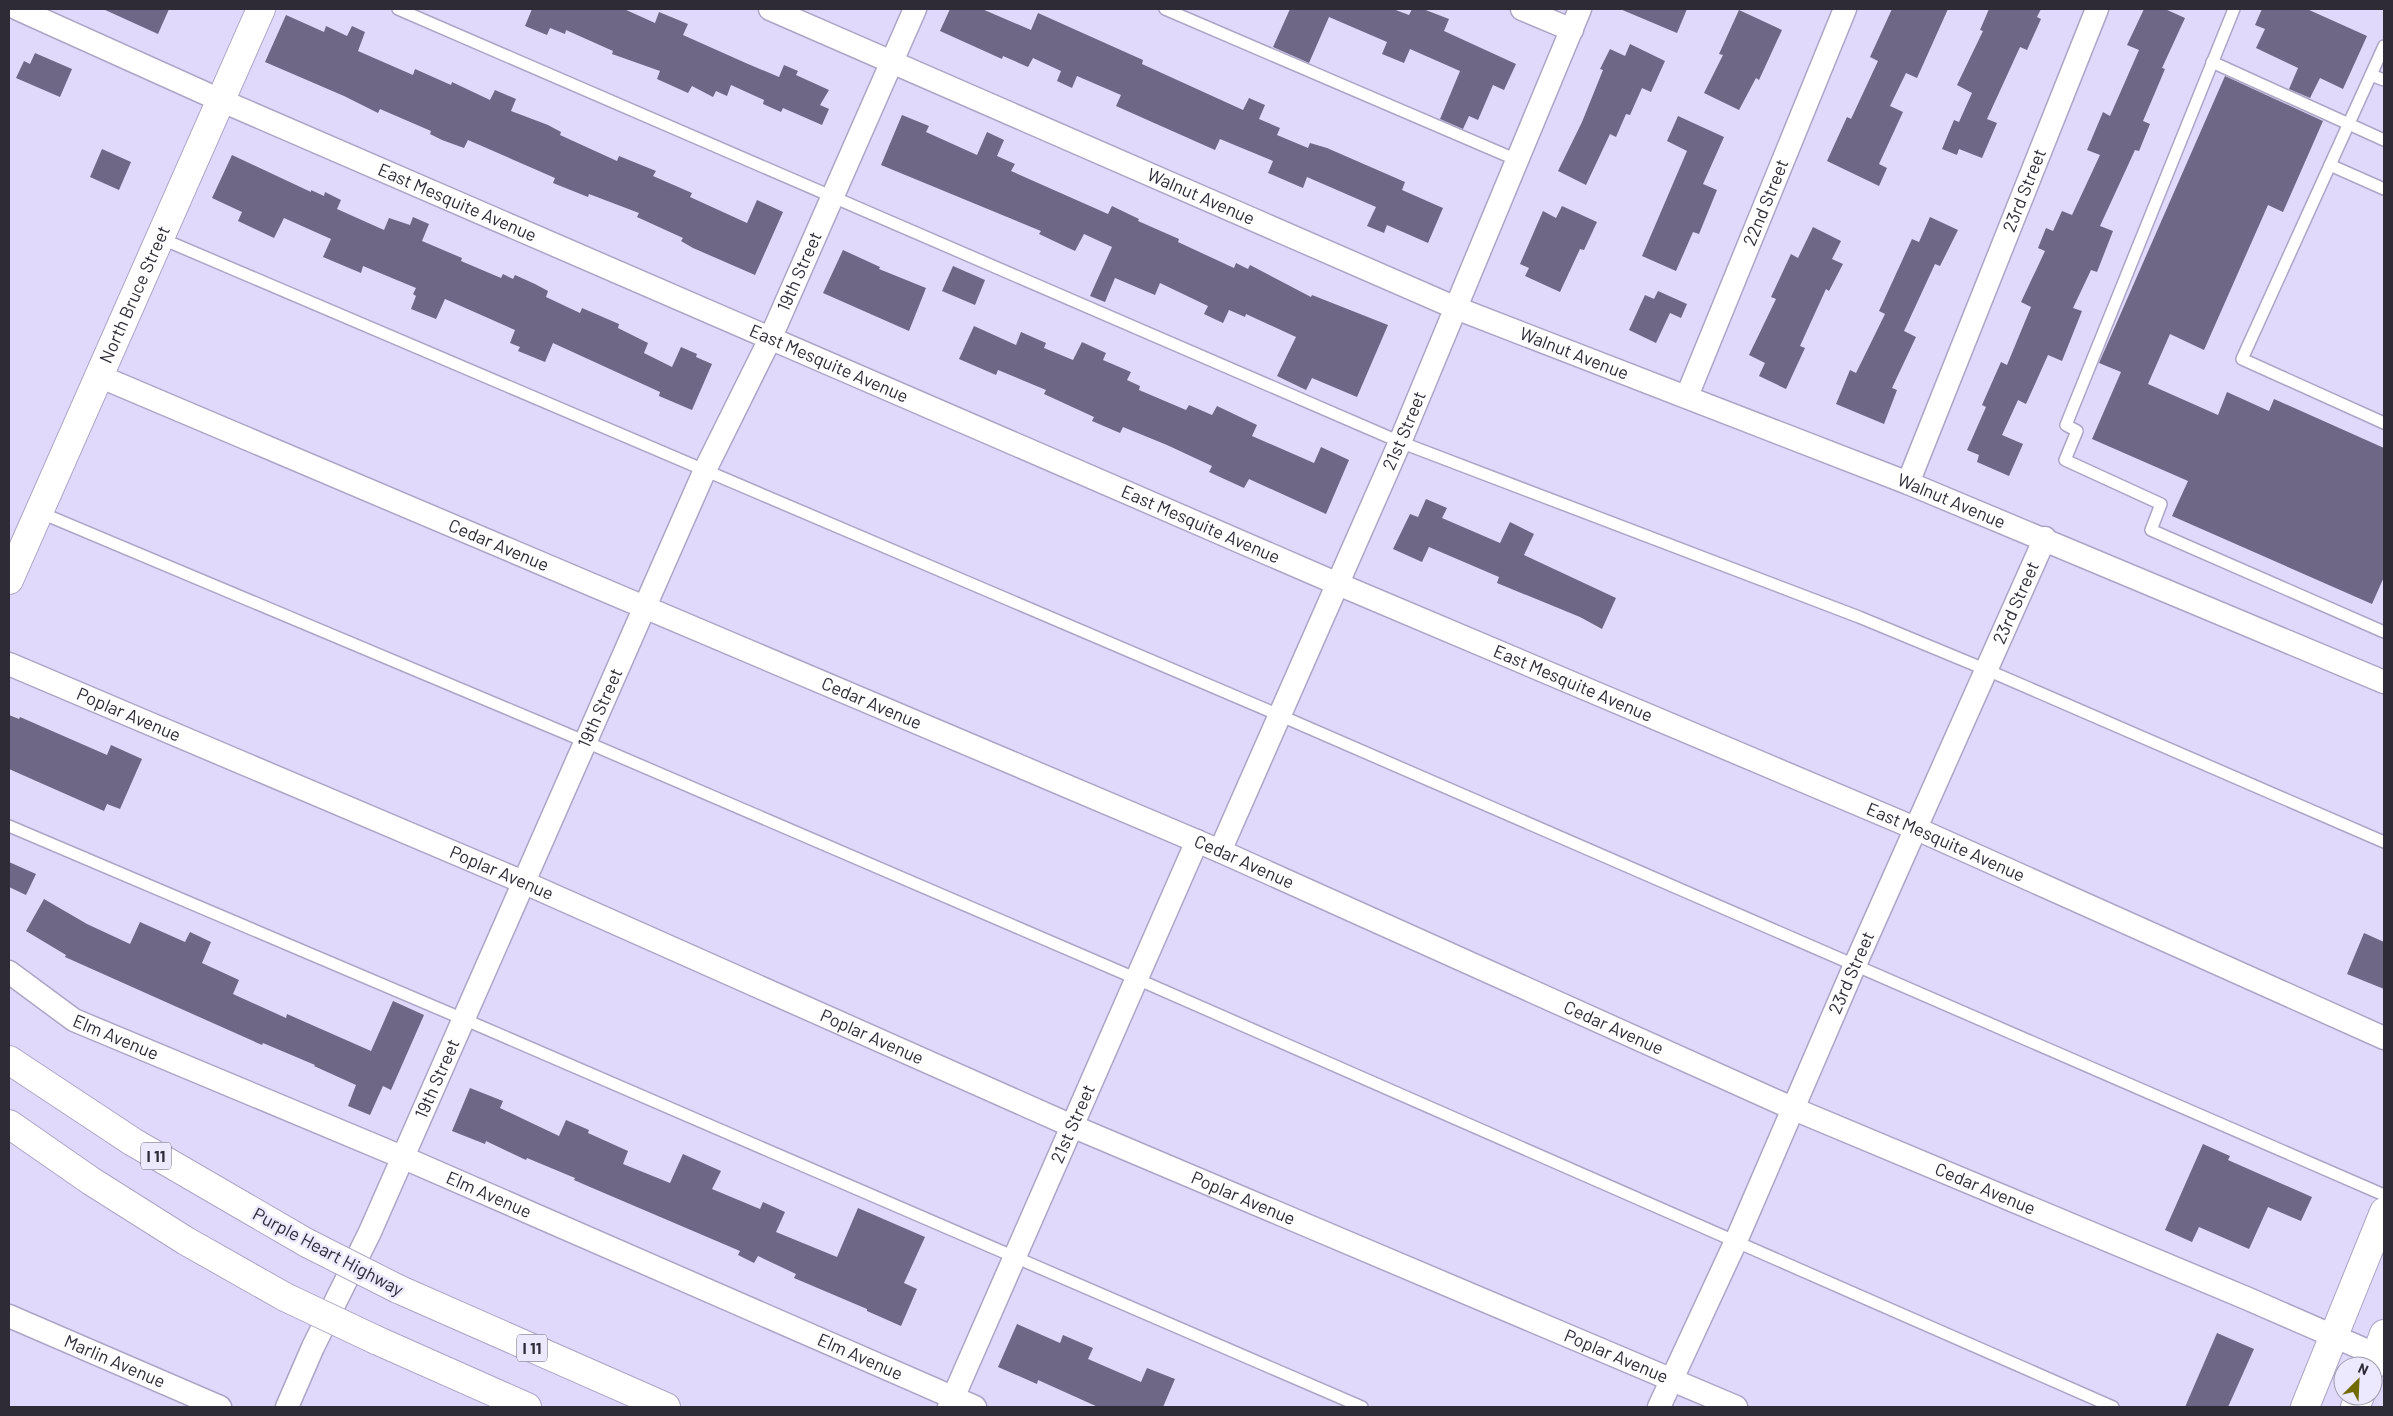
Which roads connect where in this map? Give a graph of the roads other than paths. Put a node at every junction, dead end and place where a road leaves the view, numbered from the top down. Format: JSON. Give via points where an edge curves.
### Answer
{"nodes":[{"id":1,"x":18,"y":9,"type":"edge"},
{"id":2,"x":261,"y":9,"type":"edge"},
{"id":3,"x":398,"y":9,"type":"edge"},
{"id":4,"x":770,"y":9,"type":"edge"},
{"id":5,"x":915,"y":9,"type":"edge"},
{"id":6,"x":1165,"y":9,"type":"edge"},
{"id":7,"x":1522,"y":9,"type":"edge"},
{"id":8,"x":1580,"y":9,"type":"edge"},
{"id":9,"x":1845,"y":9,"type":"edge"},
{"id":10,"x":2097,"y":9,"type":"edge"},
{"id":11,"x":2234,"y":9,"type":"edge"},
{"id":12,"x":1572,"y":30,"type":"junction"},
{"id":13,"x":2384,"y":46,"type":"edge"},
{"id":14,"x":892,"y":62,"type":"junction"},
{"id":15,"x":2212,"y":62,"type":"junction"},
{"id":16,"x":2371,"y":74,"type":"junction"},
{"id":17,"x":2384,"y":80,"type":"edge"},
{"id":18,"x":220,"y":100,"type":"junction"},
{"id":19,"x":2349,"y":123,"type":"junction"},
{"id":20,"x":2384,"y":140,"type":"edge"},
{"id":21,"x":1517,"y":160,"type":"junction"},
{"id":22,"x":2330,"y":165,"type":"junction"},
{"id":23,"x":2384,"y":189,"type":"edge"},
{"id":24,"x":833,"y":196,"type":"junction"},
{"id":25,"x":160,"y":238,"type":"junction"},
{"id":26,"x":1456,"y":308,"type":"junction"},
{"id":27,"x":770,"y":339,"type":"junction"},
{"id":28,"x":99,"y":376,"type":"junction"},
{"id":29,"x":1687,"y":396,"type":"junction"},
{"id":30,"x":2384,"y":423,"type":"edge"},
{"id":31,"x":1400,"y":442,"type":"junction"},
{"id":32,"x":705,"y":470,"type":"junction"},
{"id":33,"x":1908,"y":483,"type":"junction"},
{"id":34,"x":39,"y":512,"type":"junction"},
{"id":35,"x":2045,"y":538,"type":"junction"},
{"id":36,"x":9,"y":580,"type":"edge"},
{"id":37,"x":1338,"y":584,"type":"junction"},
{"id":38,"x":647,"y":607,"type":"junction"},
{"id":39,"x":2384,"y":632,"type":"edge"},
{"id":40,"x":9,"y":664,"type":"edge"},
{"id":41,"x":1987,"y":670,"type":"junction"},
{"id":42,"x":2384,"y":682,"type":"edge"},
{"id":43,"x":1279,"y":715,"type":"junction"},
{"id":44,"x":584,"y":741,"type":"junction"},
{"id":45,"x":9,"y":826,"type":"edge"},
{"id":46,"x":1917,"y":830,"type":"junction"},
{"id":47,"x":1197,"y":841,"type":"junction"},
{"id":48,"x":2384,"y":842,"type":"edge"},
{"id":49,"x":1220,"y":851,"type":"junction"},
{"id":50,"x":523,"y":882,"type":"junction"},
{"id":51,"x":1854,"y":966,"type":"junction"},
{"id":52,"x":9,"y":972,"type":"edge"},
{"id":53,"x":1137,"y":979,"type":"junction"},
{"id":54,"x":463,"y":1019,"type":"junction"},
{"id":55,"x":2384,"y":1038,"type":"edge"},
{"id":56,"x":9,"y":1060,"type":"edge"},
{"id":57,"x":1794,"y":1109,"type":"junction"},
{"id":58,"x":9,"y":1124,"type":"edge"},
{"id":59,"x":1072,"y":1126,"type":"junction"},
{"id":60,"x":402,"y":1157,"type":"junction"},
{"id":61,"x":2384,"y":1195,"type":"edge"},
{"id":62,"x":2384,"y":1212,"type":"edge"},
{"id":63,"x":1736,"y":1241,"type":"junction"},
{"id":64,"x":1015,"y":1256,"type":"junction"},
{"id":65,"x":9,"y":1316,"type":"edge"},
{"id":66,"x":2334,"y":1335,"type":"junction"},
{"id":67,"x":2379,"y":1353,"type":"edge"},
{"id":68,"x":1671,"y":1378,"type":"junction"},
{"id":69,"x":951,"y":1402,"type":"edge"},
{"id":70,"x":220,"y":1407,"type":"edge"},
{"id":71,"x":287,"y":1407,"type":"edge"},
{"id":72,"x":527,"y":1407,"type":"edge"},
{"id":73,"x":666,"y":1407,"type":"edge"},
{"id":74,"x":975,"y":1407,"type":"edge"},
{"id":75,"x":1362,"y":1407,"type":"edge"},
{"id":76,"x":1658,"y":1407,"type":"edge"},
{"id":77,"x":1736,"y":1407,"type":"edge"},
{"id":78,"x":2113,"y":1407,"type":"edge"},
{"id":79,"x":2305,"y":1407,"type":"edge"}],
"edges":[{"from":1,"to":18,"type":"street","name":"East Mesquite Avenue"},
{"from":2,"to":18,"type":"main road","name":"North Bruce Street"},
{"from":3,"to":24,"type":"lane"},
{"from":4,"to":14,"type":"street","name":"Walnut Avenue"},
{"from":5,"to":14,"type":"street","name":"19th Street"},
{"from":6,"to":21,"type":"lane"},
{"from":7,"to":12,"type":"street"},
{"from":8,"to":12,"type":"street","name":"21st Street"},
{"from":9,"to":29,"type":"street","name":"22nd Street"},
{"from":10,"to":33,"type":"street","name":"23rd Street"},
{"from":11,"to":15,"type":"lane"},
{"from":12,"to":21,"type":"street","name":"21st Street"},
{"from":13,"to":16,"type":"lane"},
{"from":14,"to":24,"type":"street","name":"19th Street"},
{"from":14,"to":26,"type":"street","name":"Walnut Avenue"},
{"from":15,"to":19,"type":"lane"},
{"from":15,"to":39,"type":"lane","via":[[2066,425],[2077,431],[2065,460],[2161,504],[2151,530]]},
{"from":16,"to":17,"type":"lane"},
{"from":16,"to":19,"type":"lane"},
{"from":18,"to":25,"type":"main road","name":"North Bruce Street"},
{"from":18,"to":27,"type":"street","name":"East Mesquite Avenue"},
{"from":19,"to":20,"type":"lane"},
{"from":19,"to":22,"type":"lane"},
{"from":21,"to":26,"type":"street","name":"21st Street"},
{"from":22,"to":23,"type":"lane"},
{"from":22,"to":30,"type":"lane","via":[[2242,359]]},
{"from":24,"to":27,"type":"street","name":"19th Street"},
{"from":24,"to":31,"type":"lane"},
{"from":25,"to":28,"type":"main road","name":"North Bruce Street"},
{"from":25,"to":32,"type":"lane"},
{"from":26,"to":29,"type":"street","name":"Walnut Avenue"},
{"from":26,"to":31,"type":"street","name":"21st Street"},
{"from":27,"to":32,"type":"street","name":"19th Street"},
{"from":27,"to":37,"type":"street","name":"East Mesquite Avenue"},
{"from":28,"to":34,"type":"main road","name":"North Bruce Street"},
{"from":28,"to":38,"type":"street","name":"Cedar Avenue"},
{"from":29,"to":33,"type":"street","name":"Walnut Avenue"},
{"from":31,"to":37,"type":"street","name":"21st Street"},
{"from":31,"to":41,"type":"lane","via":[[1859,617]]},
{"from":32,"to":38,"type":"street","name":"19th Street"},
{"from":32,"to":43,"type":"lane"},
{"from":33,"to":35,"type":"street","name":"Walnut Avenue"},
{"from":34,"to":36,"type":"main road","name":"North Bruce Street"},
{"from":34,"to":44,"type":"lane"},
{"from":35,"to":41,"type":"street","name":"23rd Street"},
{"from":35,"to":42,"type":"street","name":"Walnut Avenue"},
{"from":37,"to":43,"type":"street","name":"21st Street"},
{"from":37,"to":46,"type":"street","name":"East Mesquite Avenue"},
{"from":38,"to":44,"type":"street","name":"19th Street"},
{"from":38,"to":47,"type":"street","name":"Cedar Avenue"},
{"from":40,"to":50,"type":"street","name":"Poplar Avenue"},
{"from":41,"to":46,"type":"street","name":"23rd Street"},
{"from":41,"to":48,"type":"lane"},
{"from":43,"to":49,"type":"street","name":"21st Street"},
{"from":43,"to":51,"type":"lane"},
{"from":44,"to":50,"type":"street","name":"19th Street"},
{"from":44,"to":53,"type":"lane"},
{"from":45,"to":54,"type":"lane"},
{"from":46,"to":51,"type":"street","name":"23rd Street"},
{"from":46,"to":55,"type":"street","name":"East Mesquite Avenue"},
{"from":47,"to":49,"type":"street","name":"Cedar Avenue"},
{"from":47,"to":53,"type":"street","name":"21st Street"},
{"from":49,"to":57,"type":"street","name":"Cedar Avenue"},
{"from":50,"to":54,"type":"street","name":"19th Street"},
{"from":50,"to":59,"type":"street","name":"Poplar Avenue"},
{"from":51,"to":57,"type":"street","name":"23rd Street"},
{"from":51,"to":61,"type":"lane"},
{"from":52,"to":60,"type":"street","name":"Elm Avenue","via":[[74,1020]]},
{"from":53,"to":59,"type":"street","name":"21st Street"},
{"from":53,"to":63,"type":"lane"},
{"from":54,"to":60,"type":"street","name":"19th Street"},
{"from":54,"to":64,"type":"lane"},
{"from":56,"to":73,"type":"main road","name":"Purple Heart Highway","number":"I 11","bridge":true,"via":[[133,1142],[308,1243],[398,1289]]},
{"from":57,"to":63,"type":"street","name":"23rd Street"},
{"from":57,"to":66,"type":"street","name":"Cedar Avenue"},
{"from":58,"to":72,"type":"main road","bridge":true,"via":[[186,1241],[285,1297]]},
{"from":59,"to":64,"type":"street","name":"21st Street"},
{"from":59,"to":68,"type":"street","name":"Poplar Avenue"},
{"from":60,"to":69,"type":"street","name":"Elm Avenue"},
{"from":60,"to":71,"type":"street","name":"19th Street"},
{"from":62,"to":66,"type":"main road"},
{"from":63,"to":68,"type":"street","name":"23rd Street"},
{"from":63,"to":78,"type":"lane"},
{"from":64,"to":69,"type":"street","name":"21st Street"},
{"from":64,"to":75,"type":"lane"},
{"from":65,"to":70,"type":"street","name":"Marlin Avenue"},
{"from":66,"to":67,"type":"street","name":"Cedar Avenue"},
{"from":66,"to":79,"type":"main road"},
{"from":68,"to":76,"type":"street","name":"23rd Street"},
{"from":68,"to":77,"type":"street","name":"Poplar Avenue"},
{"from":69,"to":74,"type":"street","name":"Elm Avenue"}]}
